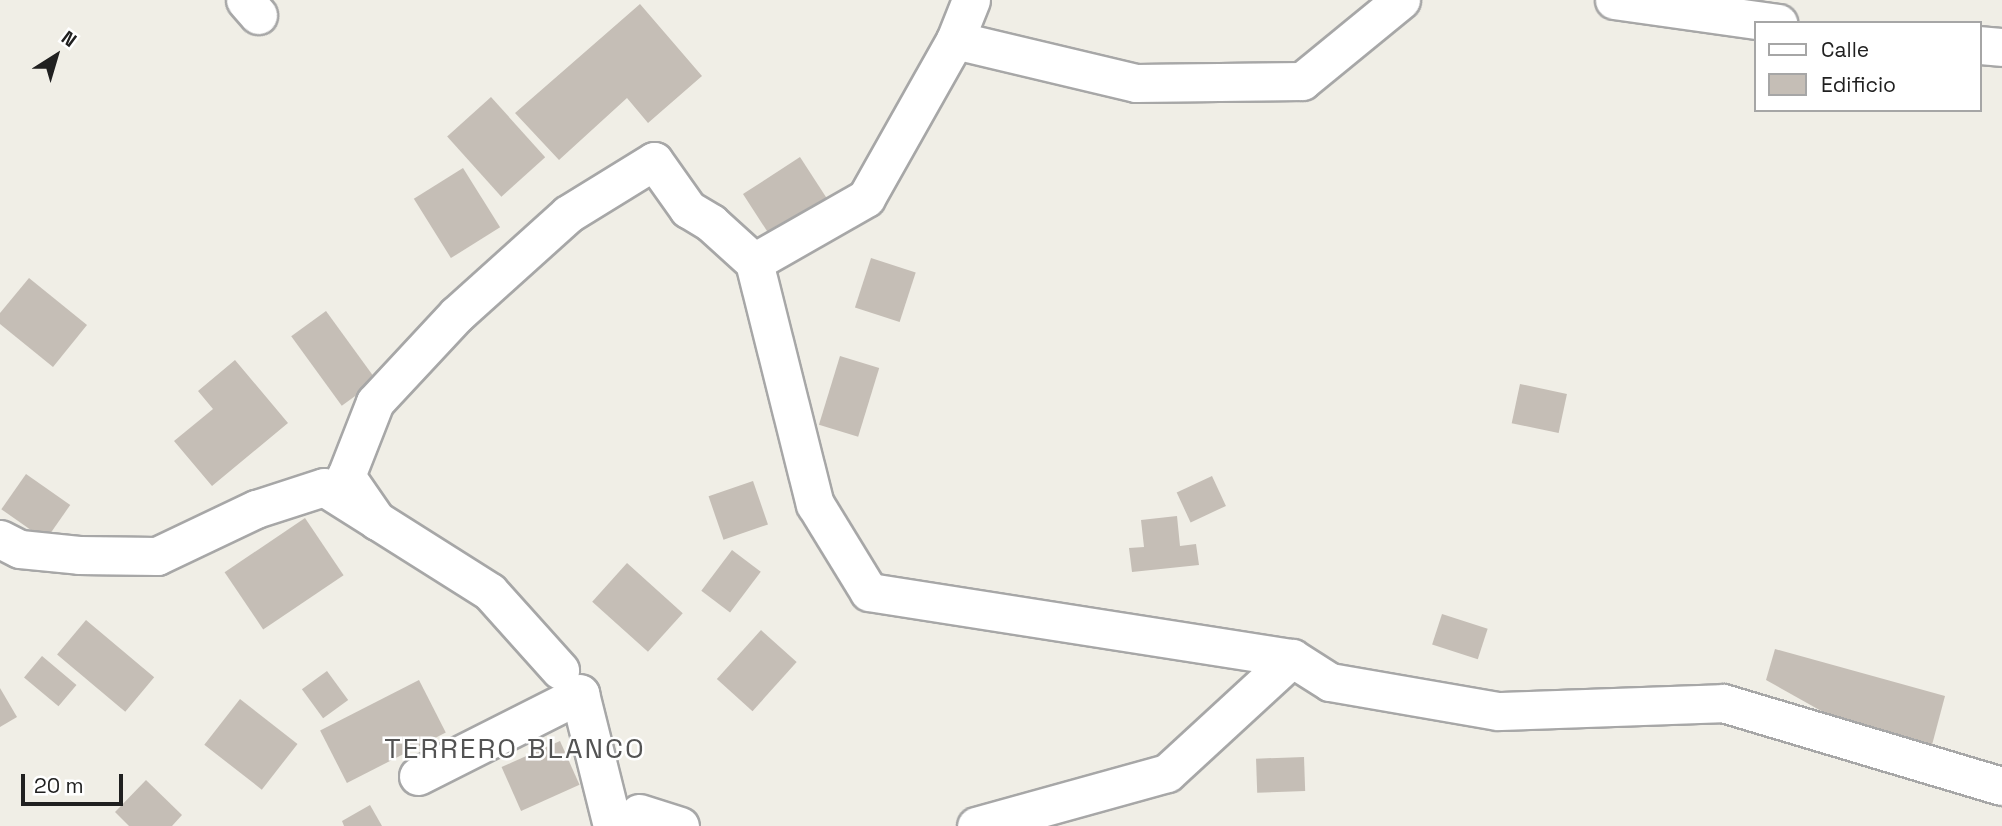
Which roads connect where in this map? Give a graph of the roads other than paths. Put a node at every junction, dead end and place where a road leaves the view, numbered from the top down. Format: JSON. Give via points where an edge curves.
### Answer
{"nodes":[{"id":1,"x":971,"y":0,"type":"edge"},
{"id":2,"x":1401,"y":0,"type":"edge"},
{"id":3,"x":1614,"y":0,"type":"edge"},
{"id":4,"x":1765,"y":21,"type":"edge"},
{"id":5,"x":956,"y":40,"type":"junction"},
{"id":6,"x":1981,"y":45,"type":"edge"},
{"id":7,"x":2002,"y":47,"type":"edge"},
{"id":8,"x":754,"y":262,"type":"junction"},
{"id":9,"x":377,"y":521,"type":"junction"},
{"id":10,"x":0,"y":539,"type":"edge"},
{"id":11,"x":1292,"y":658,"type":"junction"},
{"id":12,"x":570,"y":682,"type":"junction"},
{"id":13,"x":418,"y":776,"type":"dead end"},
{"id":14,"x":2002,"y":786,"type":"edge"},
{"id":15,"x":626,"y":819,"type":"edge"},
{"id":16,"x":680,"y":826,"type":"edge"},
{"id":17,"x":976,"y":826,"type":"edge"}],
"edges":[{"from":1,"to":5,"type":"street"},
{"from":2,"to":5,"type":"street","via":[[1302,81],[1136,83]]},
{"from":3,"to":4,"type":"street"},
{"from":5,"to":8,"type":"street","via":[[866,198]]},
{"from":6,"to":7,"type":"street"},
{"from":8,"to":9,"type":"street","via":[[688,209],[653,161],[568,214],[457,314],[375,402],[346,476]]},
{"from":8,"to":11,"type":"street","via":[[816,504],[869,592]]},
{"from":9,"to":10,"type":"street","via":[[324,487],[256,509],[157,556],[20,549]]},
{"from":9,"to":12,"type":"street","via":[[490,592]]},
{"from":11,"to":14,"type":"street","via":[[1330,682],[1498,711],[1723,703]]},
{"from":11,"to":17,"type":"street","via":[[1167,773]]},
{"from":12,"to":13,"type":"street"},
{"from":12,"to":15,"type":"street"},
{"from":15,"to":16,"type":"street"}]}
